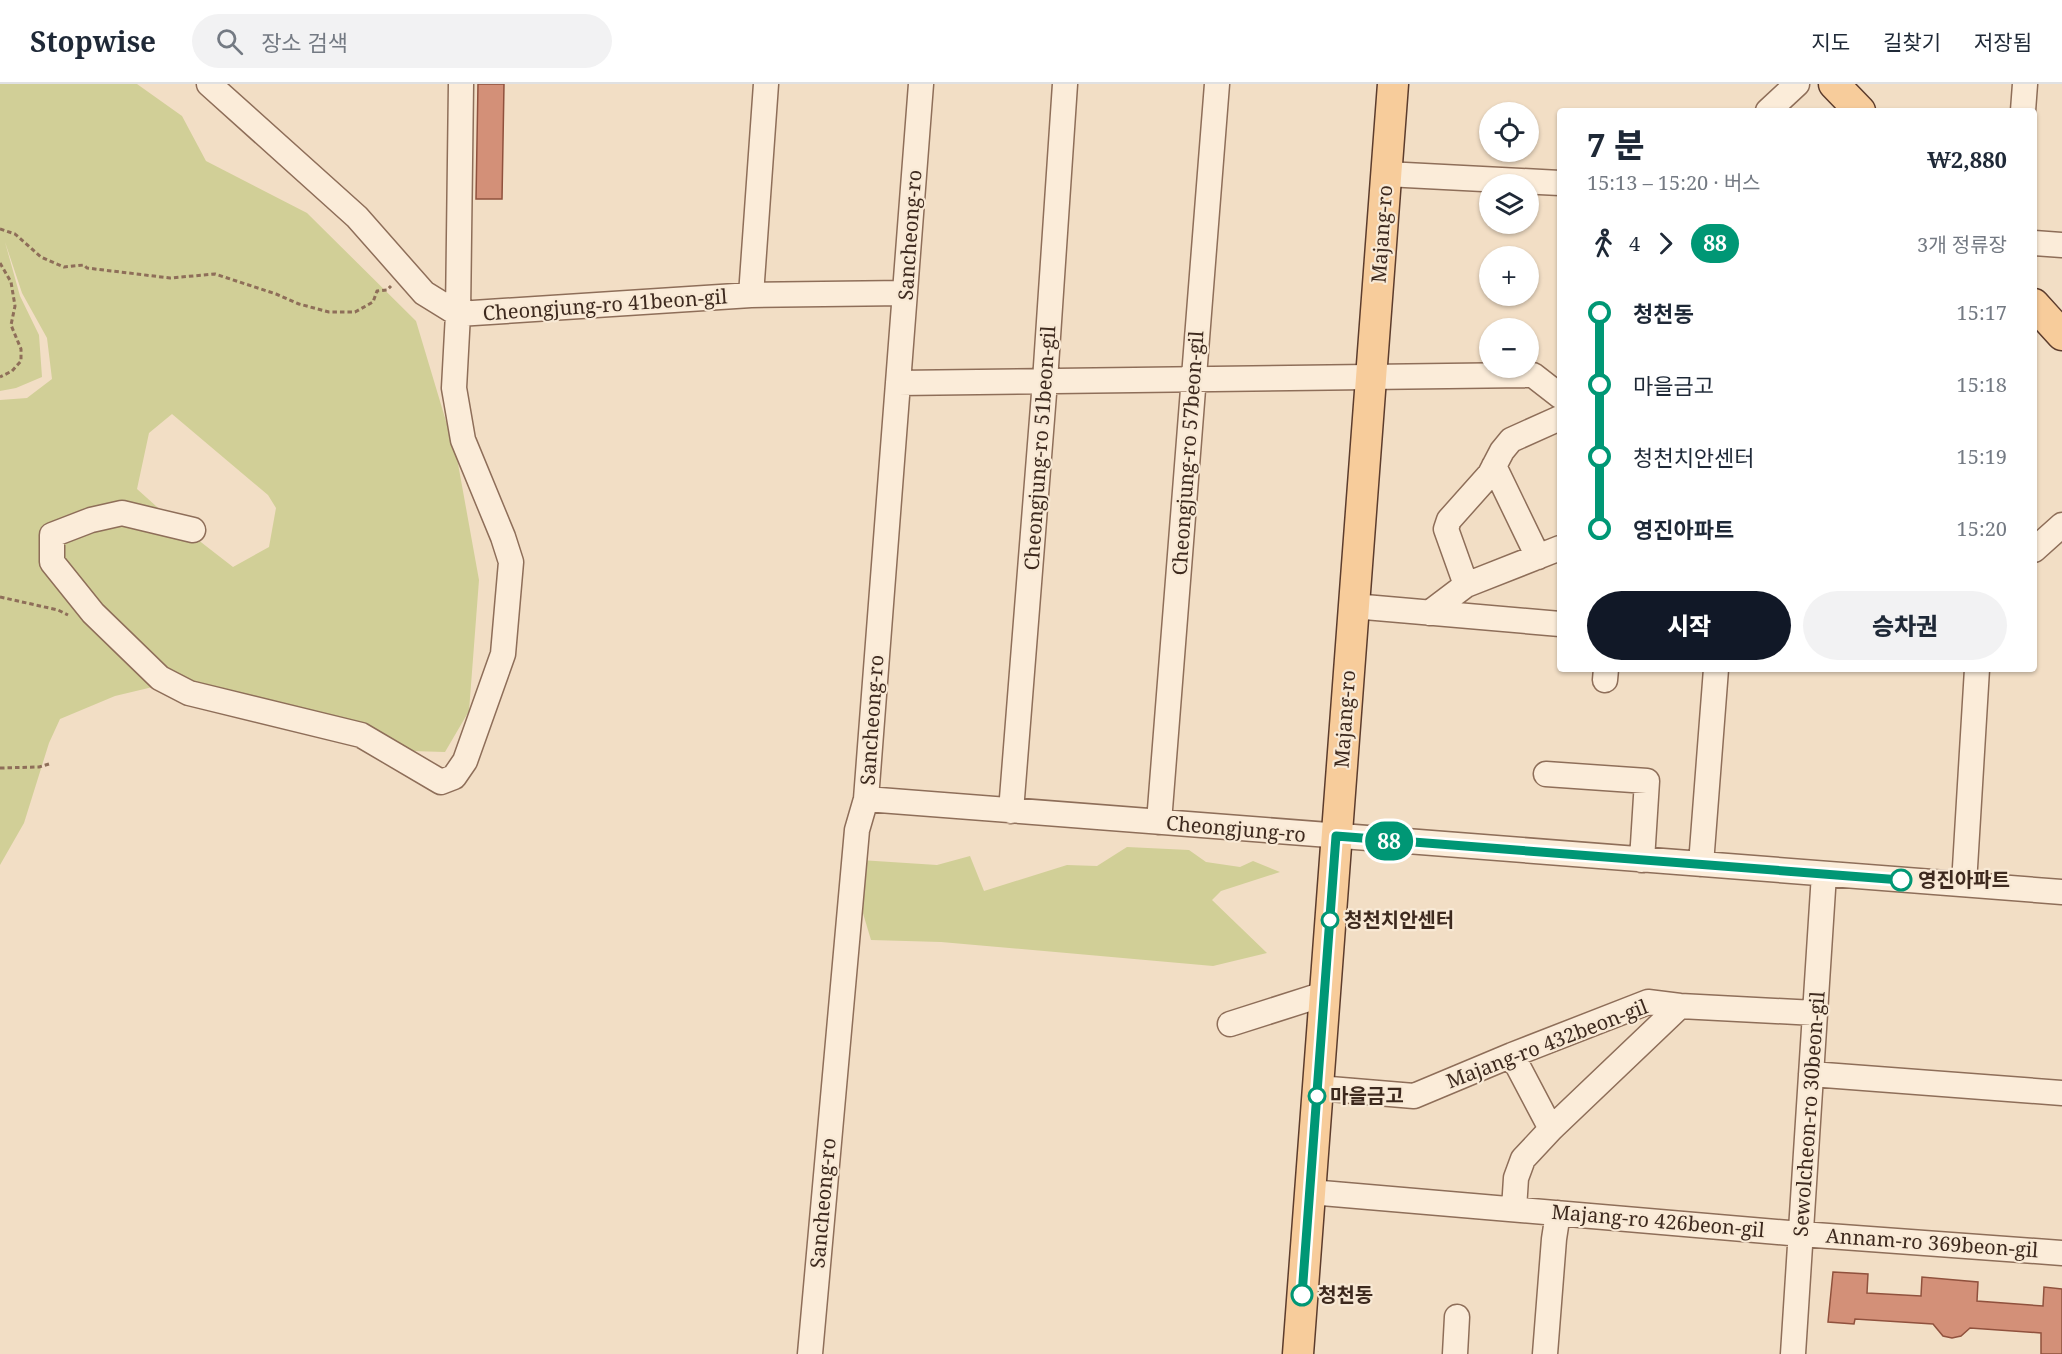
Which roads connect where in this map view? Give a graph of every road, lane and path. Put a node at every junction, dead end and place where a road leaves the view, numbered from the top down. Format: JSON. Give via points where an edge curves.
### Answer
{"nodes":[{"id":1,"x":209,"y":84,"type":"edge"},
{"id":2,"x":461,"y":84,"type":"edge"},
{"id":3,"x":766,"y":84,"type":"edge"},
{"id":4,"x":921,"y":84,"type":"edge"},
{"id":5,"x":1065,"y":84,"type":"edge"},
{"id":6,"x":1217,"y":84,"type":"edge"},
{"id":7,"x":1393,"y":84,"type":"edge"},
{"id":8,"x":1797,"y":84,"type":"edge"},
{"id":9,"x":1834,"y":84,"type":"edge"},
{"id":10,"x":2025,"y":84,"type":"edge"},
{"id":11,"x":1771,"y":108,"type":"edge"},
{"id":12,"x":1857,"y":108,"type":"edge"},
{"id":13,"x":2023,"y":108,"type":"edge"},
{"id":14,"x":1386,"y":174,"type":"junction"},
{"id":15,"x":1557,"y":183,"type":"edge"},
{"id":16,"x":0,"y":229,"type":"edge"},
{"id":17,"x":2037,"y":243,"type":"edge"},
{"id":18,"x":2062,"y":245,"type":"edge"},
{"id":19,"x":0,"y":263,"type":"edge"},
{"id":20,"x":4,"y":270,"type":"junction"},
{"id":21,"x":404,"y":271,"type":"junction"},
{"id":22,"x":0,"y":273,"type":"edge"},
{"id":23,"x":905,"y":293,"type":"junction"},
{"id":24,"x":751,"y":295,"type":"junction"},
{"id":25,"x":2037,"y":307,"type":"edge"},
{"id":26,"x":458,"y":314,"type":"junction"},
{"id":27,"x":2062,"y":335,"type":"edge"},
{"id":28,"x":0,"y":377,"type":"edge"},
{"id":29,"x":1371,"y":378,"type":"junction"},
{"id":30,"x":1194,"y":380,"type":"junction"},
{"id":31,"x":1046,"y":381,"type":"junction"},
{"id":32,"x":898,"y":383,"type":"junction"},
{"id":33,"x":1557,"y":394,"type":"edge"},
{"id":34,"x":1557,"y":419,"type":"edge"},
{"id":35,"x":1494,"y":466,"type":"junction"},
{"id":36,"x":2062,"y":525,"type":"edge"},
{"id":37,"x":193,"y":530,"type":"dead end"},
{"id":38,"x":2037,"y":547,"type":"edge"},
{"id":39,"x":1557,"y":549,"type":"edge"},
{"id":40,"x":1538,"y":557,"type":"junction"},
{"id":41,"x":1466,"y":585,"type":"junction"},
{"id":42,"x":0,"y":597,"type":"edge"},
{"id":43,"x":1353,"y":606,"type":"junction"},
{"id":44,"x":1429,"y":613,"type":"junction"},
{"id":45,"x":69,"y":616,"type":"dead end"},
{"id":46,"x":1557,"y":624,"type":"edge"},
{"id":47,"x":1716,"y":672,"type":"edge"},
{"id":48,"x":1977,"y":672,"type":"edge"},
{"id":49,"x":49,"y":764,"type":"dead end"},
{"id":50,"x":0,"y":768,"type":"edge"},
{"id":51,"x":1546,"y":774,"type":"dead end"},
{"id":52,"x":866,"y":799,"type":"junction"},
{"id":53,"x":1011,"y":811,"type":"junction"},
{"id":54,"x":1159,"y":822,"type":"junction"},
{"id":55,"x":1336,"y":836,"type":"junction"},
{"id":56,"x":1642,"y":860,"type":"junction"},
{"id":57,"x":1701,"y":864,"type":"junction"},
{"id":58,"x":1824,"y":874,"type":"junction"},
{"id":59,"x":1964,"y":884,"type":"junction"},
{"id":60,"x":2062,"y":892,"type":"edge"},
{"id":61,"x":1324,"y":994,"type":"junction"},
{"id":62,"x":1680,"y":1006,"type":"junction"},
{"id":63,"x":1815,"y":1012,"type":"junction"},
{"id":64,"x":1230,"y":1024,"type":"dead end"},
{"id":65,"x":1512,"y":1055,"type":"junction"},
{"id":66,"x":1811,"y":1074,"type":"junction"},
{"id":67,"x":1318,"y":1088,"type":"junction"},
{"id":68,"x":2062,"y":1093,"type":"edge"},
{"id":69,"x":1551,"y":1129,"type":"junction"},
{"id":70,"x":1310,"y":1192,"type":"junction"},
{"id":71,"x":1515,"y":1209,"type":"junction"},
{"id":72,"x":1558,"y":1213,"type":"junction"},
{"id":73,"x":1801,"y":1234,"type":"junction"},
{"id":74,"x":2062,"y":1252,"type":"edge"},
{"id":75,"x":1457,"y":1317,"type":"dead end"},
{"id":76,"x":810,"y":1354,"type":"edge"},
{"id":77,"x":1298,"y":1354,"type":"edge"},
{"id":78,"x":1455,"y":1354,"type":"edge"},
{"id":79,"x":1545,"y":1354,"type":"edge"},
{"id":80,"x":1793,"y":1354,"type":"edge"}],
"edges":[{"from":1,"to":21,"type":"street","via":[[357,217]]},
{"from":2,"to":26,"type":"street"},
{"from":3,"to":24,"type":"street"},
{"from":4,"to":23,"type":"street","name":"Sancheong-ro"},
{"from":5,"to":31,"type":"street","name":"Cheongjung-ro 51beon-gil"},
{"from":6,"to":30,"type":"street","name":"Cheongjung-ro 57beon-gil"},
{"from":7,"to":14,"type":"main road","name":"Majang-ro"},
{"from":8,"to":11,"type":"street"},
{"from":9,"to":12,"type":"main road"},
{"from":10,"to":13,"type":"street"},
{"from":14,"to":15,"type":"street"},
{"from":14,"to":29,"type":"main road","name":"Majang-ro"},
{"from":16,"to":21,"type":"path","via":[[15,234],[40,257],[64,267],[84,265],[170,278],[215,274],[329,312],[355,312],[373,302],[377,291],[387,290]]},
{"from":17,"to":18,"type":"street"},
{"from":19,"to":20,"type":"path"},
{"from":20,"to":22,"type":"path"},
{"from":20,"to":28,"type":"path","via":[[11,282],[15,306],[12,325],[21,361]]},
{"from":21,"to":26,"type":"street","via":[[424,293]]},
{"from":23,"to":24,"type":"street","name":"Cheongjung-ro 41beon-gil"},
{"from":23,"to":32,"type":"street","name":"Sancheong-ro"},
{"from":24,"to":26,"type":"street","name":"Cheongjung-ro 41beon-gil"},
{"from":25,"to":27,"type":"main road"},
{"from":26,"to":37,"type":"street","via":[[454,388],[463,440],[511,562],[503,654],[465,761],[454,777],[441,782],[362,735],[189,693],[160,678],[93,614],[52,562],[52,535],[91,520],[122,513]]},
{"from":29,"to":30,"type":"street"},
{"from":29,"to":33,"type":"street","via":[[1533,375]]},
{"from":29,"to":43,"type":"main road","name":"Majang-ro"},
{"from":30,"to":31,"type":"street"},
{"from":30,"to":54,"type":"street","name":"Cheongjung-ro 57beon-gil"},
{"from":31,"to":32,"type":"street"},
{"from":31,"to":53,"type":"street","name":"Cheongjung-ro 51beon-gil"},
{"from":32,"to":52,"type":"street","name":"Sancheong-ro"},
{"from":34,"to":35,"type":"street","via":[[1511,440]]},
{"from":35,"to":40,"type":"street"},
{"from":35,"to":41,"type":"street","via":[[1449,520],[1446,529]]},
{"from":36,"to":38,"type":"street"},
{"from":39,"to":40,"type":"street"},
{"from":40,"to":41,"type":"street"},
{"from":41,"to":44,"type":"street"},
{"from":42,"to":45,"type":"path"},
{"from":43,"to":44,"type":"street"},
{"from":43,"to":55,"type":"main road","name":"Majang-ro"},
{"from":44,"to":46,"type":"street"},
{"from":47,"to":57,"type":"street"},
{"from":48,"to":59,"type":"street"},
{"from":49,"to":50,"type":"path"},
{"from":51,"to":56,"type":"street","via":[[1647,781]]},
{"from":52,"to":53,"type":"street","name":"Cheongjung-ro"},
{"from":52,"to":76,"type":"street","name":"Sancheong-ro","via":[[857,830]]},
{"from":53,"to":54,"type":"street","name":"Cheongjung-ro"},
{"from":54,"to":55,"type":"street","name":"Cheongjung-ro"},
{"from":55,"to":56,"type":"street","name":"Cheongjung-ro"},
{"from":55,"to":61,"type":"main road","name":"Majang-ro"},
{"from":56,"to":57,"type":"street","name":"Cheongjung-ro"},
{"from":57,"to":58,"type":"street","name":"Cheongjung-ro"},
{"from":58,"to":59,"type":"street","name":"Cheongjung-ro"},
{"from":58,"to":63,"type":"street","name":"Sewolcheon-ro 30beon-gil"},
{"from":59,"to":60,"type":"street","name":"Cheongjung-ro"},
{"from":61,"to":64,"type":"street"},
{"from":61,"to":67,"type":"main road","name":"Majang-ro"},
{"from":62,"to":63,"type":"street","name":"Majang-ro 432beon-gil"},
{"from":62,"to":65,"type":"street","name":"Majang-ro 432beon-gil","via":[[1648,1002]]},
{"from":62,"to":69,"type":"street"},
{"from":63,"to":66,"type":"street","name":"Sewolcheon-ro 30beon-gil"},
{"from":65,"to":67,"type":"street","name":"Majang-ro 432beon-gil","via":[[1414,1096]]},
{"from":65,"to":69,"type":"street"},
{"from":66,"to":68,"type":"street"},
{"from":66,"to":73,"type":"street","name":"Sewolcheon-ro 30beon-gil"},
{"from":67,"to":70,"type":"main road","name":"Majang-ro"},
{"from":69,"to":71,"type":"street","via":[[1523,1159],[1516,1178]]},
{"from":70,"to":71,"type":"street","name":"Majang-ro 426beon-gil"},
{"from":70,"to":77,"type":"main road","name":"Majang-ro"},
{"from":71,"to":72,"type":"street","name":"Majang-ro 426beon-gil"},
{"from":72,"to":73,"type":"street","name":"Majang-ro 426beon-gil"},
{"from":72,"to":79,"type":"street"},
{"from":73,"to":74,"type":"street","name":"Annam-ro 369beon-gil"},
{"from":73,"to":80,"type":"street","name":"Sewolcheon-ro 30beon-gil"},
{"from":75,"to":78,"type":"street"}]}
